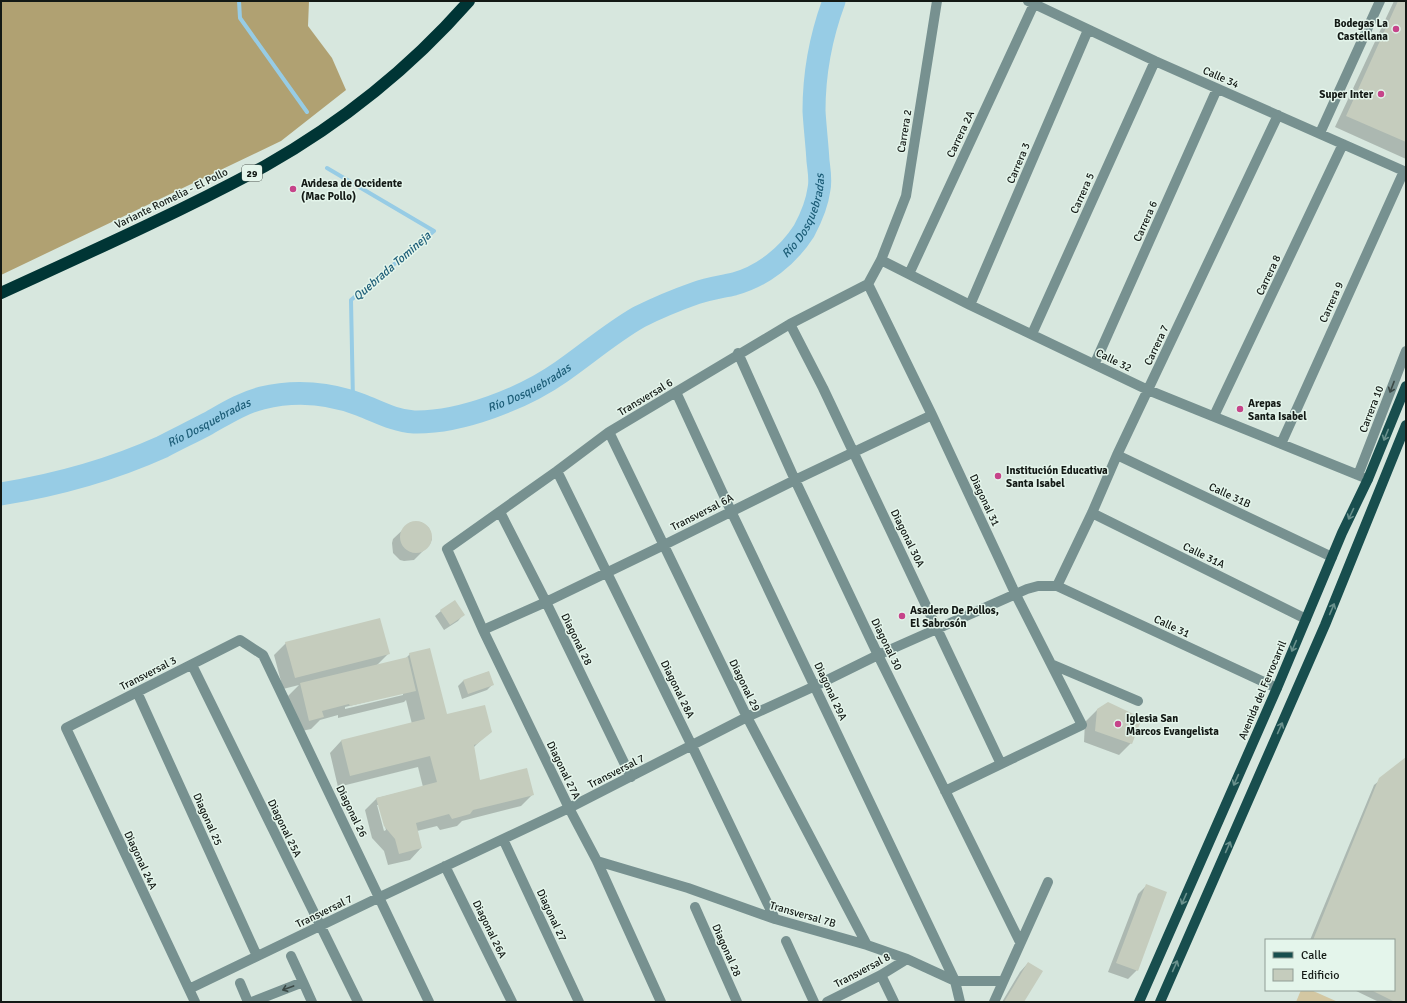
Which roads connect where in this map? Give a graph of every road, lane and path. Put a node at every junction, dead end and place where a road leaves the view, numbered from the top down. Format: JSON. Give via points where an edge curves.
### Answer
{"nodes":[{"id":1,"x":469,"y":1,"type":"edge"},
{"id":2,"x":937,"y":1,"type":"edge"},
{"id":3,"x":1380,"y":1,"type":"edge"},
{"id":4,"x":1031,"y":2,"type":"edge"},
{"id":5,"x":1088,"y":30,"type":"junction"},
{"id":6,"x":1155,"y":61,"type":"junction"},
{"id":7,"x":1217,"y":88,"type":"junction"},
{"id":8,"x":1278,"y":115,"type":"junction"},
{"id":9,"x":1320,"y":134,"type":"junction"},
{"id":10,"x":1343,"y":144,"type":"junction"},
{"id":11,"x":1405,"y":171,"type":"edge"},
{"id":12,"x":881,"y":260,"type":"junction"},
{"id":13,"x":909,"y":274,"type":"junction"},
{"id":14,"x":868,"y":284,"type":"junction"},
{"id":15,"x":1,"y":293,"type":"edge"},
{"id":16,"x":970,"y":305,"type":"junction"},
{"id":17,"x":790,"y":324,"type":"junction"},
{"id":18,"x":1032,"y":334,"type":"junction"},
{"id":19,"x":1406,"y":351,"type":"edge"},
{"id":20,"x":738,"y":353,"type":"junction"},
{"id":21,"x":1095,"y":364,"type":"junction"},
{"id":22,"x":1406,"y":386,"type":"edge"},
{"id":23,"x":1148,"y":390,"type":"junction"},
{"id":24,"x":676,"y":392,"type":"junction"},
{"id":25,"x":932,"y":415,"type":"junction"},
{"id":26,"x":1214,"y":416,"type":"junction"},
{"id":27,"x":1406,"y":425,"type":"edge"},
{"id":28,"x":609,"y":432,"type":"junction"},
{"id":29,"x":1281,"y":444,"type":"junction"},
{"id":30,"x":853,"y":452,"type":"junction"},
{"id":31,"x":1117,"y":455,"type":"junction"},
{"id":32,"x":557,"y":471,"type":"junction"},
{"id":33,"x":1358,"y":475,"type":"junction"},
{"id":34,"x":1368,"y":479,"type":"junction"},
{"id":35,"x":794,"y":480,"type":"junction"},
{"id":36,"x":731,"y":511,"type":"junction"},
{"id":37,"x":500,"y":512,"type":"junction"},
{"id":38,"x":1092,"y":513,"type":"junction"},
{"id":39,"x":664,"y":545,"type":"junction"},
{"id":40,"x":446,"y":549,"type":"joint"},
{"id":41,"x":1332,"y":557,"type":"junction"},
{"id":42,"x":607,"y":573,"type":"junction"},
{"id":43,"x":1057,"y":586,"type":"junction"},
{"id":44,"x":1015,"y":594,"type":"junction"},
{"id":45,"x":546,"y":602,"type":"junction"},
{"id":46,"x":1306,"y":619,"type":"junction"},
{"id":47,"x":938,"y":628,"type":"junction"},
{"id":48,"x":483,"y":630,"type":"junction"},
{"id":49,"x":240,"y":640,"type":"joint"},
{"id":50,"x":878,"y":655,"type":"junction"},
{"id":51,"x":1051,"y":664,"type":"junction"},
{"id":52,"x":192,"y":665,"type":"junction"},
{"id":53,"x":815,"y":686,"type":"junction"},
{"id":54,"x":1277,"y":688,"type":"junction"},
{"id":55,"x":137,"y":692,"type":"junction"},
{"id":56,"x":1138,"y":701,"type":"dead end"},
{"id":57,"x":747,"y":717,"type":"junction"},
{"id":58,"x":66,"y":728,"type":"joint"},
{"id":59,"x":692,"y":746,"type":"junction"},
{"id":60,"x":1001,"y":764,"type":"junction"},
{"id":61,"x":631,"y":777,"type":"junction"},
{"id":62,"x":945,"y":791,"type":"junction"},
{"id":63,"x":569,"y":808,"type":"junction"},
{"id":64,"x":503,"y":839,"type":"junction"},
{"id":65,"x":597,"y":861,"type":"junction"},
{"id":66,"x":445,"y":866,"type":"junction"},
{"id":67,"x":1048,"y":882,"type":"dead end"},
{"id":68,"x":380,"y":897,"type":"junction"},
{"id":69,"x":695,"y":907,"type":"dead end"},
{"id":70,"x":774,"y":919,"type":"junction"},
{"id":71,"x":320,"y":926,"type":"junction"},
{"id":72,"x":786,"y":942,"type":"dead end"},
{"id":73,"x":1020,"y":942,"type":"junction"},
{"id":74,"x":867,"y":945,"type":"junction"},
{"id":75,"x":257,"y":956,"type":"junction"},
{"id":76,"x":291,"y":956,"type":"dead end"},
{"id":77,"x":907,"y":959,"type":"junction"},
{"id":78,"x":881,"y":975,"type":"junction"},
{"id":79,"x":955,"y":981,"type":"junction"},
{"id":80,"x":1003,"y":981,"type":"junction"},
{"id":81,"x":303,"y":982,"type":"junction"},
{"id":82,"x":240,"y":983,"type":"dead end"},
{"id":83,"x":189,"y":989,"type":"junction"},
{"id":84,"x":195,"y":1002,"type":"edge"},
{"id":85,"x":248,"y":1002,"type":"edge"},
{"id":86,"x":252,"y":1002,"type":"edge"},
{"id":87,"x":312,"y":1002,"type":"edge"},
{"id":88,"x":358,"y":1002,"type":"edge"},
{"id":89,"x":429,"y":1002,"type":"edge"},
{"id":90,"x":512,"y":1002,"type":"edge"},
{"id":91,"x":579,"y":1002,"type":"edge"},
{"id":92,"x":661,"y":1002,"type":"edge"},
{"id":93,"x":737,"y":1002,"type":"edge"},
{"id":94,"x":814,"y":1002,"type":"edge"},
{"id":95,"x":827,"y":1002,"type":"edge"},
{"id":96,"x":894,"y":1002,"type":"edge"},
{"id":97,"x":960,"y":1002,"type":"edge"},
{"id":98,"x":994,"y":1002,"type":"edge"},
{"id":99,"x":1139,"y":1002,"type":"edge"},
{"id":100,"x":1160,"y":1002,"type":"edge"}],
"edges":[{"from":1,"to":15,"type":"highway","name":"Variante Romelia - El Pollo","number":"29","via":[[392,77],[343,115],[289,151],[204,198]]},
{"from":2,"to":12,"type":"street","name":"Carrera 2","via":[[906,196]]},
{"from":3,"to":9,"type":"street"},
{"from":4,"to":5,"type":"street","name":"Calle 34"},
{"from":4,"to":13,"type":"street","name":"Carrera 2A"},
{"from":5,"to":6,"type":"street","name":"Calle 34"},
{"from":5,"to":16,"type":"street","name":"Carrera 3"},
{"from":6,"to":7,"type":"street","name":"Calle 34"},
{"from":6,"to":18,"type":"street","name":"Carrera 5"},
{"from":7,"to":8,"type":"street","name":"Calle 34"},
{"from":7,"to":21,"type":"street","name":"Carrera 6"},
{"from":8,"to":9,"type":"street","name":"Calle 34"},
{"from":8,"to":23,"type":"street","name":"Carrera 7"},
{"from":9,"to":10,"type":"street","name":"Calle 34"},
{"from":10,"to":11,"type":"street","name":"Calle 34"},
{"from":10,"to":26,"type":"street","name":"Carrera 8"},
{"from":11,"to":29,"type":"street","name":"Carrera 9"},
{"from":12,"to":13,"type":"street","name":"Calle 32"},
{"from":12,"to":14,"type":"street"},
{"from":13,"to":16,"type":"street","name":"Calle 32"},
{"from":14,"to":17,"type":"street","name":"Transversal 6"},
{"from":14,"to":25,"type":"street","name":"Diagonal 31"},
{"from":16,"to":18,"type":"street","name":"Calle 32"},
{"from":17,"to":20,"type":"street","name":"Transversal 6"},
{"from":17,"to":30,"type":"street","name":"Diagonal 30A"},
{"from":18,"to":21,"type":"street","name":"Calle 32"},
{"from":19,"to":33,"type":"street","name":"Carrera 10","one_way":true},
{"from":20,"to":24,"type":"street","name":"Transversal 6"},
{"from":20,"to":35,"type":"street","name":"Diagonal 30"},
{"from":21,"to":23,"type":"street","name":"Calle 32"},
{"from":22,"to":34,"type":"main road","name":"Avenida del Ferrocarril","one_way":true},
{"from":23,"to":26,"type":"street","name":"Calle 32"},
{"from":23,"to":31,"type":"street","name":"Carrera 7"},
{"from":24,"to":28,"type":"street","name":"Transversal 6"},
{"from":24,"to":36,"type":"street","name":"Diagonal 29A"},
{"from":25,"to":30,"type":"street","name":"Transversal 6A"},
{"from":25,"to":44,"type":"street","name":"Diagonal 31"},
{"from":26,"to":29,"type":"street","name":"Calle 32"},
{"from":100,"to":27,"type":"main road","one_way":true,"via":[[1325,625]]},
{"from":28,"to":32,"type":"street","name":"Transversal 6"},
{"from":28,"to":39,"type":"street","name":"Diagonal 29"},
{"from":29,"to":33,"type":"street","name":"Calle 32"},
{"from":30,"to":35,"type":"street","name":"Transversal 6A"},
{"from":30,"to":47,"type":"street","name":"Diagonal 30A"},
{"from":31,"to":38,"type":"street","name":"Carrera 7"},
{"from":31,"to":41,"type":"street","name":"Calle 31B"},
{"from":32,"to":37,"type":"street","name":"Transversal 6"},
{"from":32,"to":42,"type":"street","name":"Diagonal 28A"},
{"from":33,"to":34,"type":"street","name":"Calle 32"},
{"from":34,"to":41,"type":"main road","name":"Avenida del Ferrocarril","one_way":true},
{"from":35,"to":36,"type":"street","name":"Transversal 6A"},
{"from":35,"to":50,"type":"street","name":"Diagonal 30"},
{"from":36,"to":39,"type":"street","name":"Transversal 6A"},
{"from":36,"to":53,"type":"street","name":"Diagonal 29A"},
{"from":37,"to":40,"type":"street","name":"Transversal 6"},
{"from":37,"to":45,"type":"street","name":"Diagonal 28"},
{"from":38,"to":43,"type":"street","name":"Carrera 7"},
{"from":38,"to":46,"type":"street","name":"Calle 31A"},
{"from":39,"to":42,"type":"street","name":"Transversal 6A"},
{"from":39,"to":57,"type":"street","name":"Diagonal 29"},
{"from":40,"to":48,"type":"street","name":"Diagonal 27A"},
{"from":41,"to":46,"type":"main road","name":"Avenida del Ferrocarril"},
{"from":42,"to":45,"type":"street","name":"Transversal 6A"},
{"from":42,"to":59,"type":"street","name":"Diagonal 28A"},
{"from":43,"to":44,"type":"street","name":"Transversal 7","via":[[1038,586]]},
{"from":43,"to":54,"type":"street","name":"Calle 31"},
{"from":44,"to":47,"type":"street","name":"Transversal 7"},
{"from":44,"to":51,"type":"street","name":"Diagonal 31"},
{"from":45,"to":48,"type":"street","name":"Transversal 6A"},
{"from":45,"to":61,"type":"street","name":"Diagonal 28"},
{"from":46,"to":54,"type":"main road","name":"Avenida del Ferrocarril","one_way":true},
{"from":47,"to":50,"type":"street","name":"Transversal 7"},
{"from":47,"to":60,"type":"street","name":"Diagonal 30A"},
{"from":48,"to":63,"type":"street","name":"Diagonal 27A"},
{"from":49,"to":52,"type":"street","name":"Transversal 3"},
{"from":49,"to":68,"type":"street","name":"Diagonal 26","via":[[264,655]]},
{"from":50,"to":53,"type":"street","name":"Transversal 7"},
{"from":50,"to":62,"type":"street","name":"Diagonal 30"},
{"from":51,"to":56,"type":"street"},
{"from":51,"to":60,"type":"street","name":"Diagonal 31","via":[[1082,725]]},
{"from":52,"to":55,"type":"street","name":"Transversal 3"},
{"from":52,"to":71,"type":"street","name":"Diagonal 25A"},
{"from":53,"to":57,"type":"street","name":"Transversal 7"},
{"from":53,"to":79,"type":"street","name":"Diagonal 29A"},
{"from":54,"to":99,"type":"main road","name":"Avenida del Ferrocarril","one_way":true},
{"from":55,"to":58,"type":"street","name":"Transversal 3"},
{"from":55,"to":75,"type":"street","name":"Diagonal 25"},
{"from":57,"to":59,"type":"street","name":"Transversal 7"},
{"from":57,"to":74,"type":"street","name":"Diagonal 29"},
{"from":58,"to":83,"type":"street","name":"Diagonal 24A"},
{"from":59,"to":61,"type":"street","name":"Transversal 7"},
{"from":59,"to":70,"type":"street","name":"Diagonal 28A"},
{"from":60,"to":62,"type":"street"},
{"from":61,"to":63,"type":"street","name":"Transversal 7"},
{"from":62,"to":73,"type":"street","name":"Diagonal 30"},
{"from":63,"to":64,"type":"street","name":"Transversal 7"},
{"from":63,"to":65,"type":"street","name":"Diagonal 27A"},
{"from":64,"to":66,"type":"street","name":"Transversal 7"},
{"from":64,"to":91,"type":"street","name":"Diagonal 27"},
{"from":65,"to":70,"type":"street","name":"Transversal 7B","via":[[688,888]]},
{"from":65,"to":92,"type":"street","name":"Diagonal 27A"},
{"from":66,"to":68,"type":"street","name":"Transversal 7"},
{"from":66,"to":90,"type":"street","name":"Diagonal 26A"},
{"from":67,"to":73,"type":"street"},
{"from":68,"to":71,"type":"street","name":"Transversal 7"},
{"from":68,"to":89,"type":"street","name":"Diagonal 26"},
{"from":69,"to":93,"type":"street","name":"Diagonal 28"},
{"from":70,"to":74,"type":"street","name":"Transversal 7B"},
{"from":71,"to":75,"type":"street","name":"Transversal 7"},
{"from":71,"to":88,"type":"street","name":"Diagonal 25A"},
{"from":72,"to":94,"type":"street"},
{"from":73,"to":80,"type":"street"},
{"from":74,"to":77,"type":"street","name":"Transversal 7B"},
{"from":75,"to":83,"type":"street","name":"Transversal 7"},
{"from":76,"to":81,"type":"street"},
{"from":77,"to":78,"type":"street","name":"Transversal 8"},
{"from":77,"to":79,"type":"street","name":"Transversal 7B"},
{"from":78,"to":95,"type":"street","name":"Transversal 8"},
{"from":78,"to":96,"type":"street"},
{"from":79,"to":80,"type":"street","name":"Transversal 7B"},
{"from":79,"to":97,"type":"street","name":"Diagonal 29A"},
{"from":80,"to":98,"type":"street"},
{"from":81,"to":86,"type":"street","one_way":true},
{"from":81,"to":87,"type":"street"},
{"from":82,"to":85,"type":"street"},
{"from":83,"to":84,"type":"street","name":"Diagonal 24A"}]}
